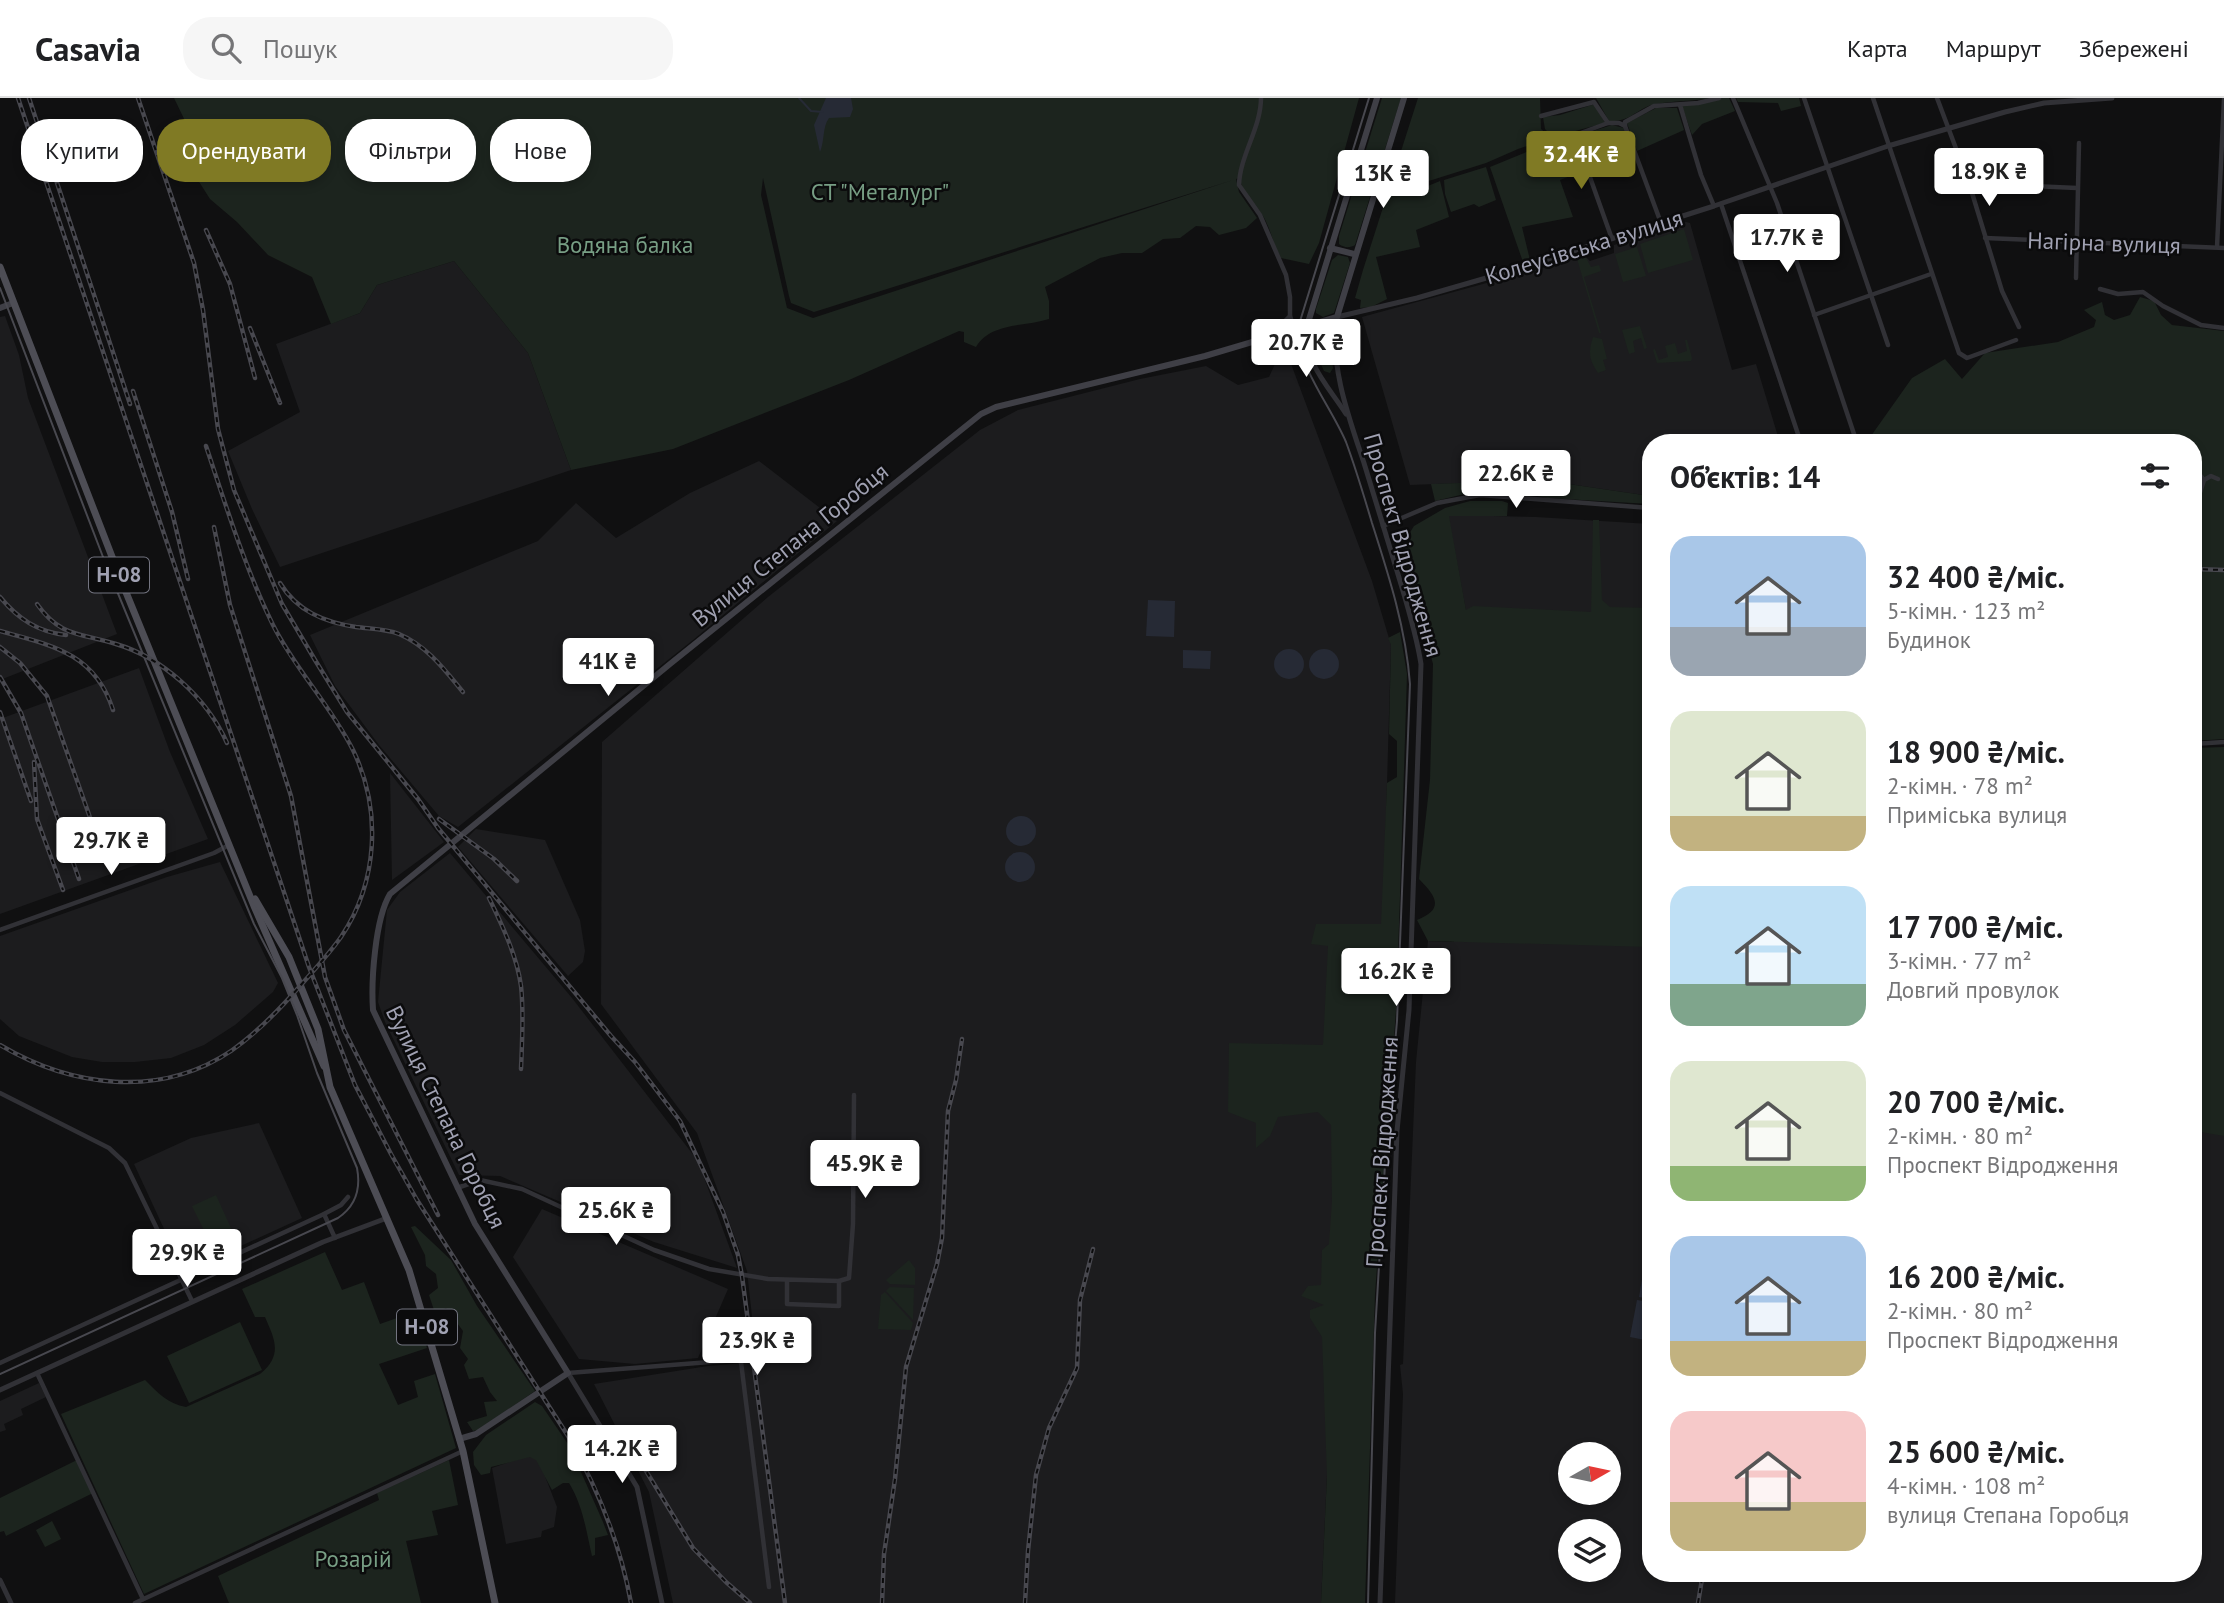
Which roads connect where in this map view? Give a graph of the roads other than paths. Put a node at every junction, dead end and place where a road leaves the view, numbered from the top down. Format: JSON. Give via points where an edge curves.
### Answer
{"nodes":[{"id":1,"x":1261,"y":98,"type":"edge"},
{"id":2,"x":1377,"y":98,"type":"edge"},
{"id":3,"x":1404,"y":98,"type":"edge"},
{"id":4,"x":1719,"y":98,"type":"edge"},
{"id":5,"x":1733,"y":98,"type":"edge"},
{"id":6,"x":1804,"y":98,"type":"edge"},
{"id":7,"x":1873,"y":98,"type":"edge"},
{"id":8,"x":1937,"y":98,"type":"edge"},
{"id":9,"x":2112,"y":98,"type":"edge"},
{"id":10,"x":2080,"y":99,"type":"edge"},
{"id":11,"x":2224,"y":99,"type":"edge"},
{"id":12,"x":1680,"y":105,"type":"junction"},
{"id":13,"x":1541,"y":116,"type":"dead end"},
{"id":14,"x":1608,"y":123,"type":"junction"},
{"id":15,"x":1625,"y":126,"type":"junction"},
{"id":16,"x":1949,"y":128,"type":"junction"},
{"id":17,"x":1578,"y":134,"type":"junction"},
{"id":18,"x":1553,"y":139,"type":"dead end"},
{"id":19,"x":2079,"y":143,"type":"dead end"},
{"id":20,"x":1888,"y":146,"type":"junction"},
{"id":21,"x":1827,"y":166,"type":"junction"},
{"id":22,"x":1969,"y":183,"type":"junction"},
{"id":23,"x":1770,"y":186,"type":"junction"},
{"id":24,"x":2077,"y":188,"type":"junction"},
{"id":25,"x":1721,"y":204,"type":"junction"},
{"id":26,"x":1714,"y":206,"type":"junction"},
{"id":27,"x":1661,"y":223,"type":"junction"},
{"id":28,"x":1984,"y":238,"type":"junction"},
{"id":29,"x":1612,"y":239,"type":"junction"},
{"id":30,"x":2077,"y":243,"type":"junction"},
{"id":31,"x":2217,"y":247,"type":"junction"},
{"id":32,"x":1330,"y":248,"type":"junction"},
{"id":33,"x":2224,"y":248,"type":"edge"},
{"id":34,"x":1354,"y":254,"type":"junction"},
{"id":35,"x":0,"y":267,"type":"edge"},
{"id":36,"x":1931,"y":274,"type":"junction"},
{"id":37,"x":2076,"y":278,"type":"dead end"},
{"id":38,"x":2100,"y":289,"type":"dead end"},
{"id":39,"x":1870,"y":294,"type":"junction"},
{"id":40,"x":13,"y":303,"type":"junction"},
{"id":41,"x":0,"y":308,"type":"edge"},
{"id":42,"x":1814,"y":315,"type":"junction"},
{"id":43,"x":1290,"y":316,"type":"junction"},
{"id":44,"x":1337,"y":317,"type":"junction"},
{"id":45,"x":1307,"y":326,"type":"junction"},
{"id":46,"x":2019,"y":327,"type":"dead end"},
{"id":47,"x":2224,"y":328,"type":"edge"},
{"id":48,"x":1295,"y":331,"type":"junction"},
{"id":49,"x":1285,"y":334,"type":"junction"},
{"id":50,"x":2015,"y":340,"type":"dead end"},
{"id":51,"x":1888,"y":345,"type":"dead end"},
{"id":52,"x":1349,"y":420,"type":"junction"},
{"id":53,"x":1798,"y":434,"type":"edge"},
{"id":54,"x":1854,"y":434,"type":"edge"},
{"id":55,"x":2202,"y":478,"type":"edge"},
{"id":56,"x":2218,"y":479,"type":"dead end"},
{"id":57,"x":2204,"y":480,"type":"junction"},
{"id":58,"x":2202,"y":486,"type":"edge"},
{"id":59,"x":1642,"y":507,"type":"edge"},
{"id":60,"x":1383,"y":526,"type":"junction"},
{"id":61,"x":2224,"y":741,"type":"edge"},
{"id":62,"x":2202,"y":743,"type":"edge"},
{"id":63,"x":230,"y":845,"type":"junction"},
{"id":64,"x":0,"y":930,"type":"edge"},
{"id":65,"x":0,"y":1093,"type":"edge"},
{"id":66,"x":854,"y":1095,"type":"dead end"},
{"id":67,"x":457,"y":1188,"type":"junction"},
{"id":68,"x":348,"y":1197,"type":"dead end"},
{"id":69,"x":324,"y":1214,"type":"junction"},
{"id":70,"x":387,"y":1218,"type":"junction"},
{"id":71,"x":335,"y":1238,"type":"junction"},
{"id":72,"x":180,"y":1280,"type":"junction"},
{"id":73,"x":787,"y":1280,"type":"junction"},
{"id":74,"x":839,"y":1281,"type":"junction"},
{"id":75,"x":192,"y":1301,"type":"junction"},
{"id":76,"x":0,"y":1363,"type":"edge"},
{"id":77,"x":37,"y":1373,"type":"junction"},
{"id":78,"x":568,"y":1373,"type":"junction"},
{"id":79,"x":0,"y":1391,"type":"edge"},
{"id":80,"x":459,"y":1439,"type":"junction"},
{"id":81,"x":463,"y":1451,"type":"junction"},
{"id":82,"x":0,"y":1581,"type":"edge"},
{"id":83,"x":769,"y":1587,"type":"dead end"},
{"id":84,"x":144,"y":1599,"type":"junction"},
{"id":85,"x":11,"y":1603,"type":"edge"},
{"id":86,"x":135,"y":1603,"type":"edge"},
{"id":87,"x":495,"y":1603,"type":"edge"},
{"id":88,"x":662,"y":1603,"type":"edge"},
{"id":89,"x":1380,"y":1603,"type":"edge"}],
"edges":[{"from":1,"to":43,"type":"street","via":[[1262,111],[1239,186],[1260,215],[1286,275]]},
{"from":2,"to":32,"type":"main road","name":"Проспект Відродження"},
{"from":3,"to":34,"type":"main road","name":"Проспект Відродження"},
{"from":4,"to":12,"type":"street"},
{"from":5,"to":23,"type":"street"},
{"from":6,"to":21,"type":"street"},
{"from":7,"to":20,"type":"street"},
{"from":8,"to":16,"type":"street"},
{"from":9,"to":10,"type":"street","name":"Колеусівська вулиця"},
{"from":10,"to":16,"type":"street","name":"Колеусівська вулиця","via":[[2022,108]]},
{"from":11,"to":31,"type":"street"},
{"from":12,"to":15,"type":"street","via":[[1654,106]]},
{"from":12,"to":26,"type":"street"},
{"from":13,"to":14,"type":"street","via":[[1594,102]]},
{"from":14,"to":15,"type":"street"},
{"from":14,"to":17,"type":"street"},
{"from":15,"to":27,"type":"street"},
{"from":16,"to":20,"type":"street","name":"Колеусівська вулиця"},
{"from":16,"to":22,"type":"street"},
{"from":17,"to":18,"type":"street"},
{"from":17,"to":29,"type":"street"},
{"from":19,"to":24,"type":"street"},
{"from":20,"to":21,"type":"street","name":"Колеусівська вулиця"},
{"from":20,"to":36,"type":"street"},
{"from":21,"to":23,"type":"street","name":"Колеусівська вулиця"},
{"from":21,"to":39,"type":"street"},
{"from":22,"to":24,"type":"street"},
{"from":22,"to":28,"type":"street"},
{"from":23,"to":25,"type":"street","name":"Колеусівська вулиця"},
{"from":23,"to":42,"type":"street"},
{"from":24,"to":30,"type":"street"},
{"from":25,"to":26,"type":"street","name":"Колеусівська вулиця"},
{"from":25,"to":53,"type":"street"},
{"from":26,"to":27,"type":"street","name":"Колеусівська вулиця"},
{"from":27,"to":29,"type":"street","name":"Колеусівська вулиця"},
{"from":28,"to":30,"type":"street","name":"Нагірна вулиця"},
{"from":28,"to":46,"type":"street"},
{"from":29,"to":44,"type":"street","name":"Колеусівська вулиця","via":[[1417,298]]},
{"from":30,"to":31,"type":"street","name":"Нагірна вулиця"},
{"from":30,"to":37,"type":"street"},
{"from":31,"to":33,"type":"street","name":"Нагірна вулиця"},
{"from":32,"to":34,"type":"main road"},
{"from":32,"to":45,"type":"main road","name":"Проспект Відродження"},
{"from":34,"to":44,"type":"main road","name":"Проспект Відродження"},
{"from":35,"to":40,"type":"main road","number":"Н-08"},
{"from":36,"to":39,"type":"street"},
{"from":36,"to":50,"type":"street","via":[[1959,353],[1967,358]]},
{"from":38,"to":47,"type":"street","via":[[2118,294],[2143,292],[2201,325]]},
{"from":39,"to":42,"type":"street"},
{"from":39,"to":51,"type":"street"},
{"from":40,"to":41,"type":"main road"},
{"from":40,"to":63,"type":"main road","number":"Н-08"},
{"from":42,"to":54,"type":"street"},
{"from":43,"to":48,"type":"street"},
{"from":43,"to":49,"type":"street","via":[[1284,322]]},
{"from":44,"to":45,"type":"main road","name":"Вулиця Степана Горобця"},
{"from":44,"to":52,"type":"street","name":"Проспект Відродження","via":[[1335,336]]},
{"from":45,"to":48,"type":"main road","name":"Вулиця Степана Горобця"},
{"from":45,"to":52,"type":"street","name":"Проспект Відродження","via":[[1312,363]]},
{"from":48,"to":49,"type":"main road","name":"Вулиця Степана Горобця"},
{"from":49,"to":67,"type":"main road","name":"Вулиця Степана Горобця","via":[[981,414],[390,894],[381,913],[373,1010]]},
{"from":52,"to":60,"type":"street","name":"Проспект Відродження"},
{"from":55,"to":57,"type":"street"},
{"from":56,"to":57,"type":"street","via":[[2211,475]]},
{"from":57,"to":58,"type":"street"},
{"from":59,"to":60,"type":"street","via":[[1480,495],[1437,503]]},
{"from":60,"to":89,"type":"street","name":"Проспект Відродження","via":[[1418,645],[1422,685],[1409,1010],[1396,1131]]},
{"from":61,"to":62,"type":"street"},
{"from":63,"to":64,"type":"street"},
{"from":63,"to":70,"type":"main road","number":"Н-08"},
{"from":65,"to":72,"type":"street","via":[[109,1148],[125,1163]]},
{"from":66,"to":74,"type":"street","via":[[849,1278]]},
{"from":67,"to":73,"type":"street","name":"Вулиця Степана Горобця","via":[[480,1180],[522,1189],[687,1263],[742,1276]]},
{"from":67,"to":78,"type":"main road","name":"Вулиця Степана Горобця"},
{"from":68,"to":69,"type":"street"},
{"from":69,"to":71,"type":"street"},
{"from":69,"to":72,"type":"street"},
{"from":70,"to":71,"type":"street"},
{"from":70,"to":80,"type":"main road","number":"Н-08","via":[[409,1270]]},
{"from":71,"to":75,"type":"street"},
{"from":72,"to":75,"type":"street"},
{"from":72,"to":76,"type":"street"},
{"from":73,"to":74,"type":"street","name":"Вулиця Степана Горобця"},
{"from":73,"to":74,"type":"street","via":[[787,1304],[839,1306]]},
{"from":75,"to":77,"type":"street"},
{"from":77,"to":79,"type":"street"},
{"from":77,"to":84,"type":"street"},
{"from":78,"to":80,"type":"main road","via":[[476,1434]]},
{"from":78,"to":83,"type":"street","via":[[741,1362]]},
{"from":78,"to":88,"type":"street","name":"Вулиця Степана Горобця","via":[[637,1487]]},
{"from":80,"to":81,"type":"main road","number":"Н-08"},
{"from":81,"to":84,"type":"street"},
{"from":81,"to":87,"type":"main road","number":"Н-08"},
{"from":82,"to":85,"type":"street"},
{"from":84,"to":86,"type":"street"}]}
